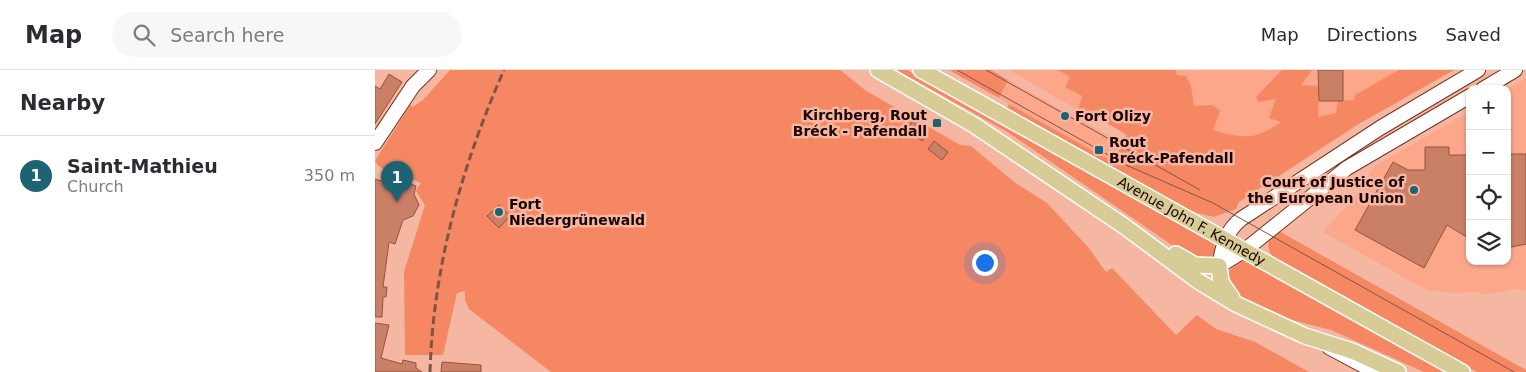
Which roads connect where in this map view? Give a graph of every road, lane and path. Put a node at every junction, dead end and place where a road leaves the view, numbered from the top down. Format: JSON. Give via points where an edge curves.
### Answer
{"nodes":[{"id":1,"x":429,"y":70,"type":"edge"},
{"id":2,"x":878,"y":70,"type":"edge"},
{"id":3,"x":921,"y":70,"type":"edge"},
{"id":4,"x":1478,"y":70,"type":"edge"},
{"id":5,"x":1515,"y":70,"type":"edge"},
{"id":6,"x":1490,"y":85,"type":"edge"},
{"id":7,"x":1466,"y":98,"type":"edge"},
{"id":8,"x":375,"y":143,"type":"edge"},
{"id":9,"x":1124,"y":226,"type":"junction"},
{"id":10,"x":1225,"y":238,"type":"junction"},
{"id":11,"x":1245,"y":250,"type":"junction"},
{"id":12,"x":1219,"y":266,"type":"junction"},
{"id":13,"x":1236,"y":304,"type":"junction"},
{"id":14,"x":1305,"y":336,"type":"junction"},
{"id":15,"x":1371,"y":372,"type":"edge"},
{"id":16,"x":1398,"y":372,"type":"edge"},
{"id":17,"x":1463,"y":372,"type":"edge"}],
"edges":[{"from":1,"to":8,"type":"main road","via":[[413,86]]},
{"from":2,"to":9,"type":"main road","via":[[966,120]]},
{"from":3,"to":10,"type":"main road","name":"Avenue John F. Kennedy"},
{"from":4,"to":10,"type":"main road","via":[[1380,128],[1241,219]]},
{"from":5,"to":6,"type":"main road"},
{"from":7,"to":11,"type":"main road","via":[[1347,168]]},
{"from":9,"to":12,"type":"main road","via":[[1195,265]]},
{"from":9,"to":13,"type":"main road","via":[[1198,281]]},
{"from":10,"to":11,"type":"main road","name":"Avenue John F. Kennedy"},
{"from":10,"to":12,"type":"main road"},
{"from":11,"to":12,"type":"main road"},
{"from":11,"to":17,"type":"main road","name":"Avenue John F. Kennedy"},
{"from":12,"to":13,"type":"main road","via":[[1221,282]]},
{"from":13,"to":14,"type":"main road"},
{"from":14,"to":15,"type":"street"},
{"from":14,"to":16,"type":"main road","via":[[1352,351]]}]}
